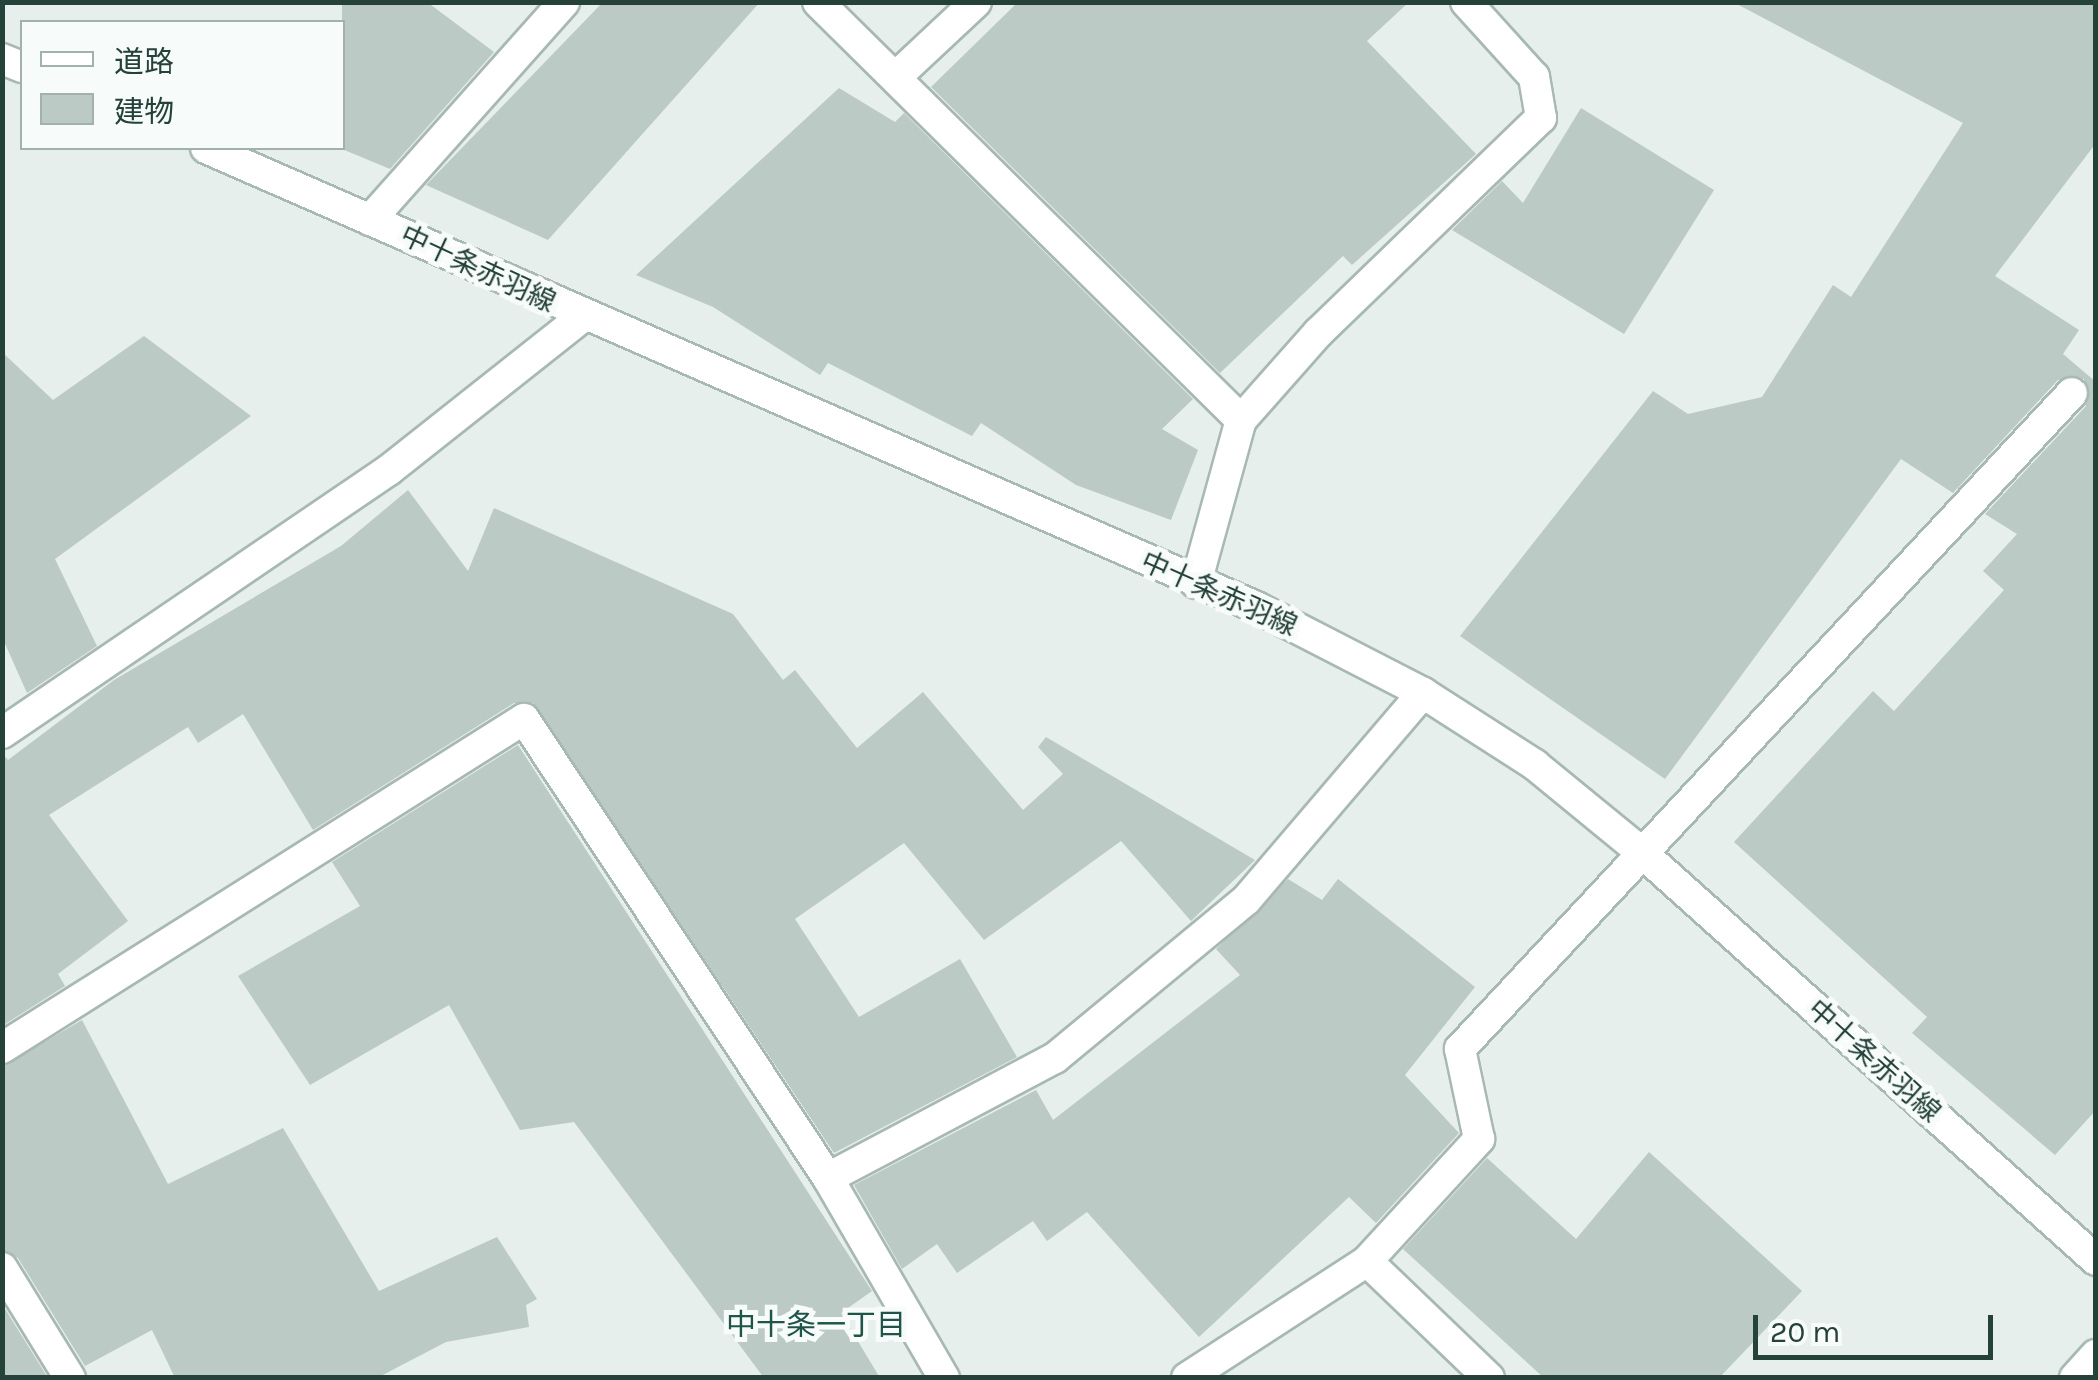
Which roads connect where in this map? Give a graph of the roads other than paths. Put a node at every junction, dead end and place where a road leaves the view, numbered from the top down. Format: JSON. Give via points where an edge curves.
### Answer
{"nodes":[{"id":1,"x":564,"y":2,"type":"edge"},
{"id":2,"x":818,"y":2,"type":"edge"},
{"id":3,"x":976,"y":2,"type":"edge"},
{"id":4,"x":1466,"y":2,"type":"edge"},
{"id":5,"x":897,"y":76,"type":"junction"},
{"id":6,"x":211,"y":150,"type":"edge"},
{"id":7,"x":370,"y":220,"type":"junction"},
{"id":8,"x":582,"y":316,"type":"junction"},
{"id":9,"x":2072,"y":393,"type":"dead end"},
{"id":10,"x":1241,"y":420,"type":"junction"},
{"id":11,"x":1196,"y":583,"type":"junction"},
{"id":12,"x":1423,"y":693,"type":"junction"},
{"id":13,"x":2,"y":733,"type":"edge"},
{"id":14,"x":1640,"y":850,"type":"junction"},
{"id":15,"x":2,"y":1048,"type":"edge"},
{"id":16,"x":828,"y":1178,"type":"junction"},
{"id":17,"x":2096,"y":1260,"type":"edge"},
{"id":18,"x":1366,"y":1262,"type":"junction"},
{"id":19,"x":2,"y":1268,"type":"edge"},
{"id":20,"x":2096,"y":1356,"type":"edge"},
{"id":21,"x":70,"y":1378,"type":"edge"},
{"id":22,"x":944,"y":1378,"type":"edge"},
{"id":23,"x":1187,"y":1378,"type":"edge"},
{"id":24,"x":1490,"y":1378,"type":"edge"},
{"id":25,"x":2074,"y":1378,"type":"edge"}],
"edges":[{"from":1,"to":7,"type":"main road"},
{"from":2,"to":5,"type":"main road"},
{"from":3,"to":5,"type":"main road"},
{"from":4,"to":10,"type":"main road","via":[[1534,77],[1541,118],[1318,333]]},
{"from":5,"to":10,"type":"main road"},
{"from":6,"to":7,"type":"main road","name":"中十条赤羽線"},
{"from":7,"to":8,"type":"main road","name":"中十条赤羽線"},
{"from":8,"to":11,"type":"main road","name":"中十条赤羽線"},
{"from":8,"to":13,"type":"main road","via":[[389,470]]},
{"from":9,"to":14,"type":"main road"},
{"from":10,"to":11,"type":"main road"},
{"from":11,"to":12,"type":"main road","name":"中十条赤羽線"},
{"from":12,"to":14,"type":"main road","name":"中十条赤羽線","via":[[1535,765]]},
{"from":12,"to":16,"type":"main road","via":[[1246,900],[1055,1058]]},
{"from":14,"to":17,"type":"main road","name":"中十条赤羽線"},
{"from":14,"to":18,"type":"main road","via":[[1460,1050],[1478,1139]]},
{"from":15,"to":16,"type":"main road","via":[[524,719]]},
{"from":16,"to":22,"type":"main road"},
{"from":18,"to":23,"type":"main road"},
{"from":18,"to":24,"type":"main road"},
{"from":19,"to":21,"type":"main road"},
{"from":20,"to":25,"type":"main road"}]}
